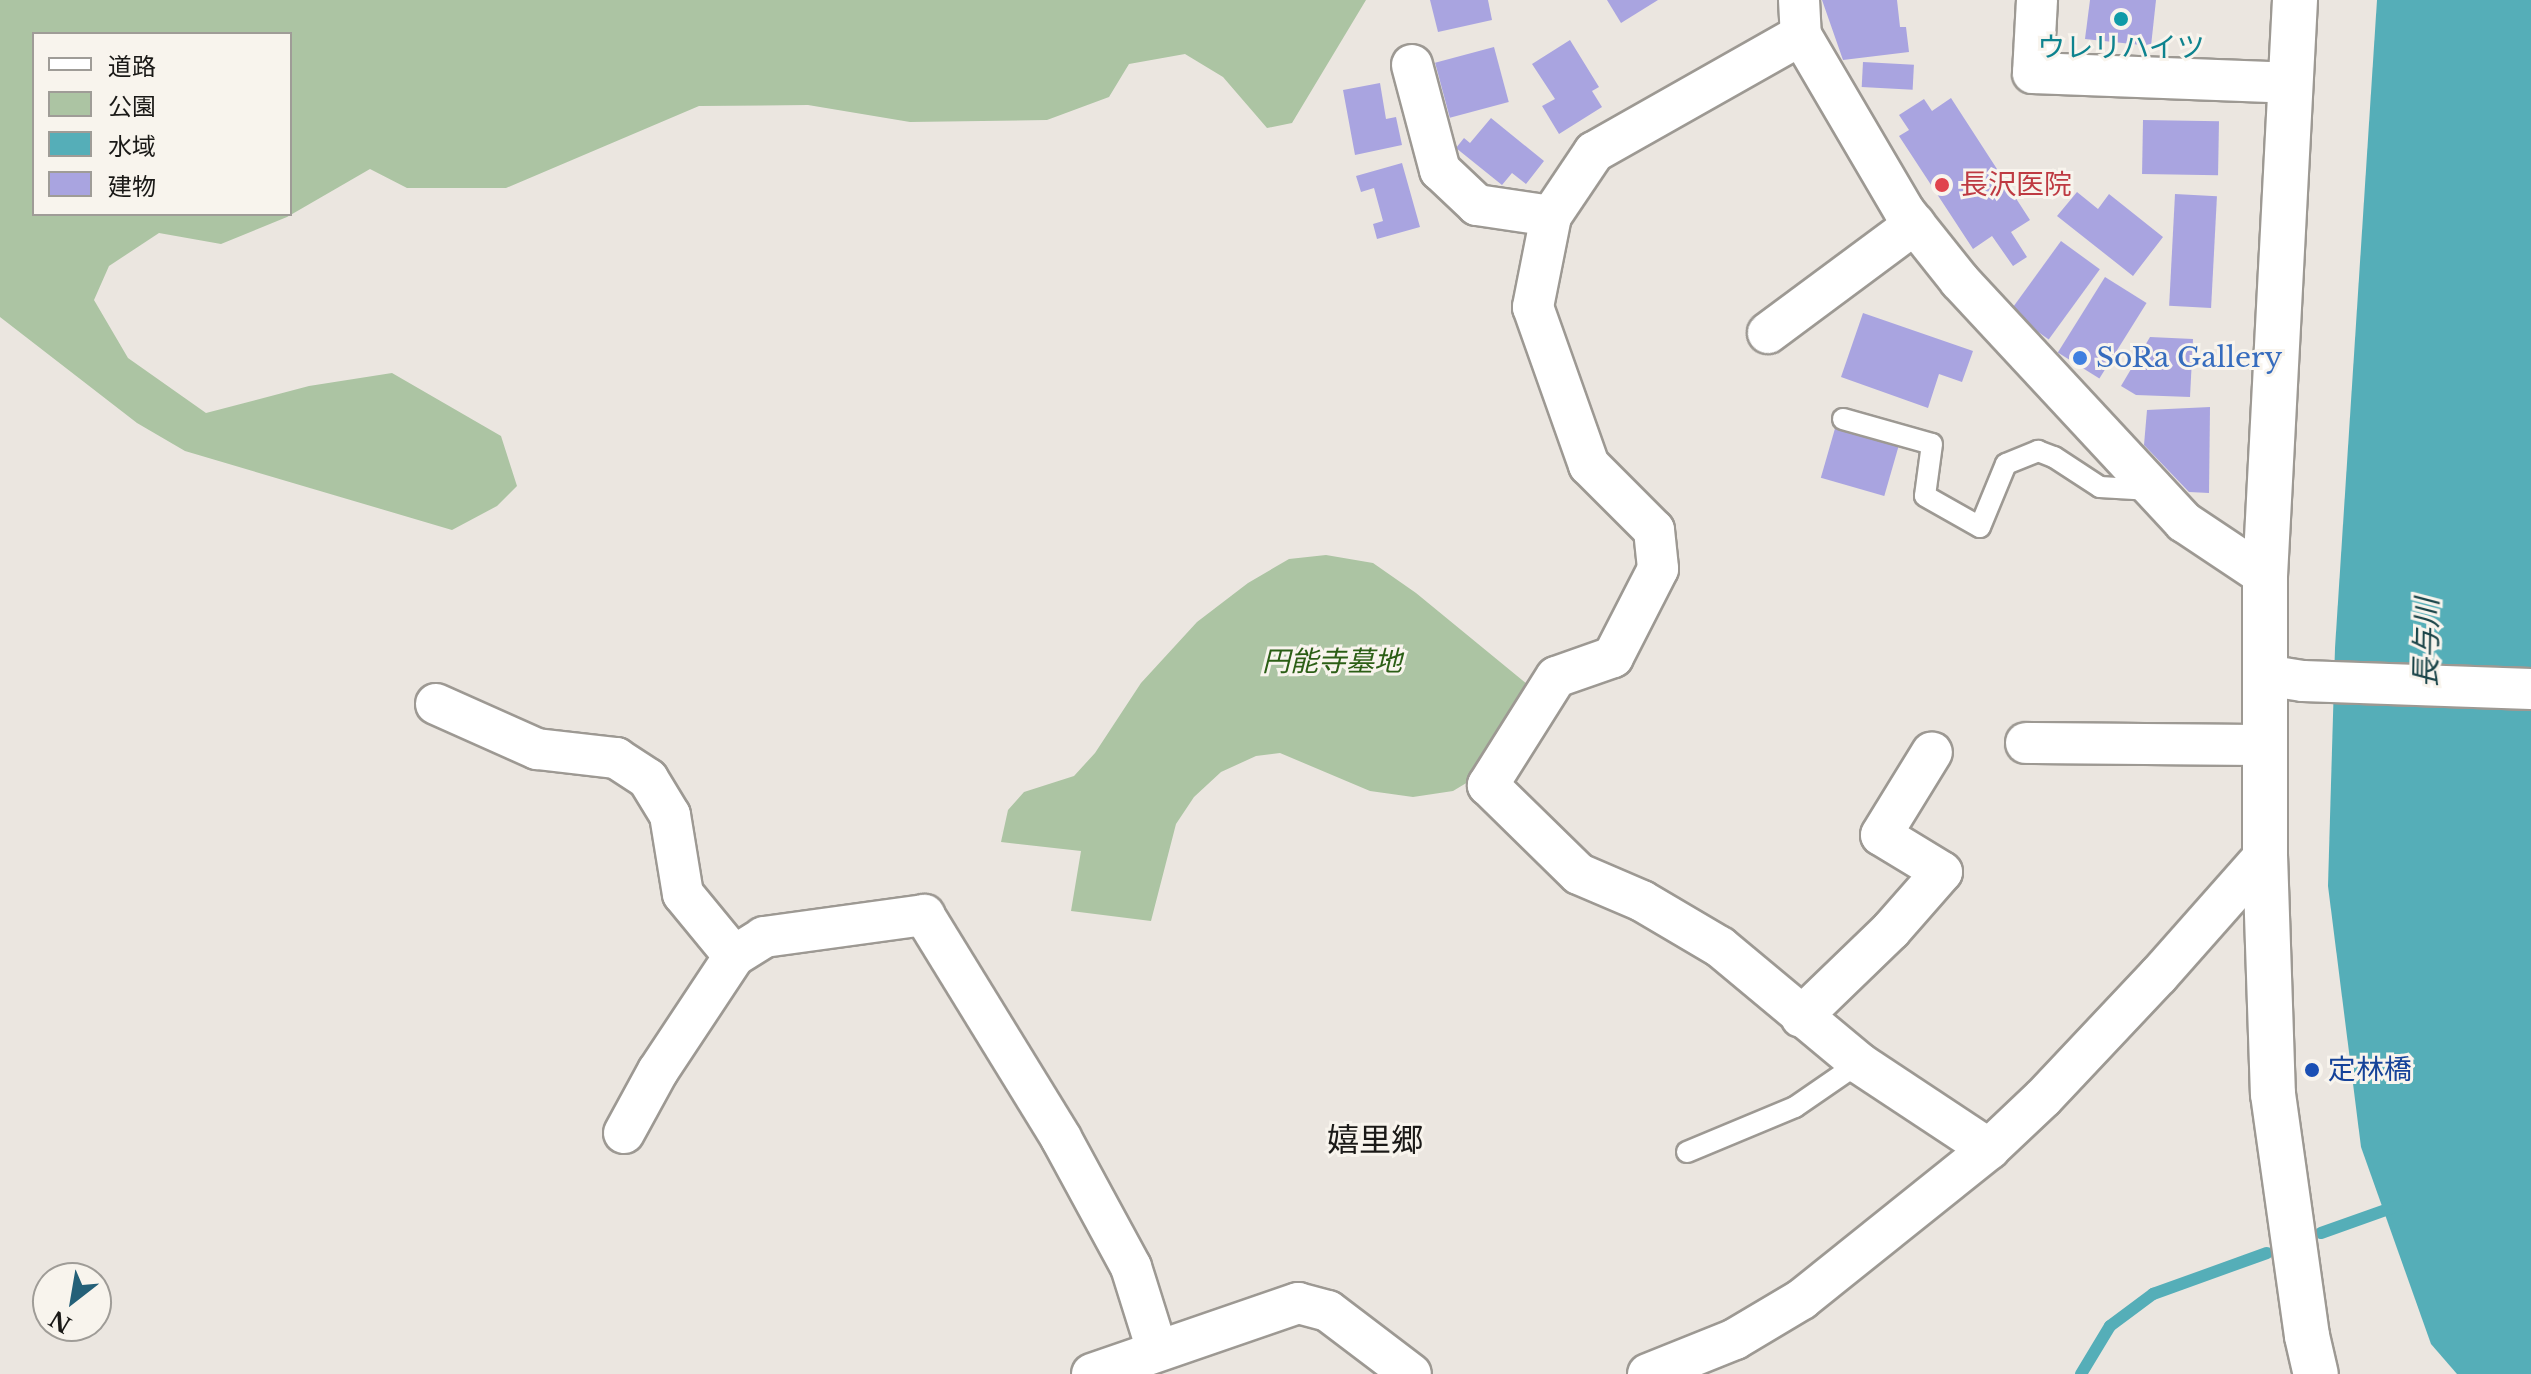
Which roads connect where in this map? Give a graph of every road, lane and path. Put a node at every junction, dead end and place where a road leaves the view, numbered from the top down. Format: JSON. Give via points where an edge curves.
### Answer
{"nodes":[{"id":1,"x":2037,"y":0,"type":"edge"},
{"id":2,"x":2295,"y":0,"type":"edge"},
{"id":3,"x":1800,"y":17,"type":"edge"},
{"id":4,"x":1412,"y":65,"type":"dead end"},
{"id":5,"x":2289,"y":83,"type":"junction"},
{"id":6,"x":1551,"y":216,"type":"junction"},
{"id":7,"x":1915,"y":224,"type":"junction"},
{"id":8,"x":1768,"y":333,"type":"dead end"},
{"id":9,"x":1843,"y":419,"type":"dead end"},
{"id":10,"x":2155,"y":491,"type":"junction"},
{"id":11,"x":2265,"y":576,"type":"junction"},
{"id":12,"x":2284,"y":678,"type":"junction"},
{"id":13,"x":2531,"y":689,"type":"edge"},
{"id":14,"x":436,"y":704,"type":"dead end"},
{"id":15,"x":2026,"y":743,"type":"dead end"},
{"id":16,"x":2264,"y":745,"type":"junction"},
{"id":17,"x":1932,"y":752,"type":"dead end"},
{"id":18,"x":2265,"y":855,"type":"junction"},
{"id":19,"x":734,"y":956,"type":"junction"},
{"id":20,"x":1801,"y":1017,"type":"junction"},
{"id":21,"x":1859,"y":1063,"type":"junction"},
{"id":22,"x":624,"y":1133,"type":"dead end"},
{"id":23,"x":1989,"y":1149,"type":"junction"},
{"id":24,"x":1687,"y":1152,"type":"dead end"},
{"id":25,"x":1157,"y":1350,"type":"junction"},
{"id":26,"x":2311,"y":1355,"type":"edge"},
{"id":27,"x":1092,"y":1374,"type":"edge"},
{"id":28,"x":1411,"y":1374,"type":"edge"},
{"id":29,"x":1648,"y":1374,"type":"edge"},
{"id":30,"x":2345,"y":1374,"type":"edge"}],
"edges":[{"from":1,"to":5,"type":"street","via":[[2033,73]]},
{"from":2,"to":5,"type":"street"},
{"from":3,"to":6,"type":"street","via":[[1594,152]]},
{"from":3,"to":7,"type":"street"},
{"from":4,"to":6,"type":"street","via":[[1440,170],[1477,205]]},
{"from":5,"to":11,"type":"street"},
{"from":6,"to":20,"type":"street","via":[[1533,307],[1589,465],[1654,530],[1658,569],[1613,657],[1556,677],[1488,785],[1579,874],[1642,901],[1720,947]]},
{"from":7,"to":8,"type":"street"},
{"from":7,"to":10,"type":"street","via":[[1960,281]]},
{"from":9,"to":10,"type":"lane","via":[[1932,444],[1925,496],[1980,527],[2006,464],[2038,451],[2100,487]]},
{"from":10,"to":11,"type":"street","via":[[2184,522]]},
{"from":11,"to":12,"type":"street"},
{"from":12,"to":13,"type":"street"},
{"from":12,"to":16,"type":"street"},
{"from":14,"to":19,"type":"street","via":[[537,749],[616,758],[648,779],[670,815],[683,894]]},
{"from":15,"to":16,"type":"street"},
{"from":16,"to":18,"type":"street"},
{"from":17,"to":20,"type":"street","via":[[1881,835],[1942,872]]},
{"from":18,"to":23,"type":"street","via":[[2149,987]]},
{"from":18,"to":26,"type":"street","via":[[2273,1094]]},
{"from":19,"to":22,"type":"street"},
{"from":19,"to":25,"type":"street","via":[[764,937],[924,915],[1061,1138],[1131,1267]]},
{"from":20,"to":21,"type":"street"},
{"from":21,"to":23,"type":"street"},
{"from":21,"to":24,"type":"lane","via":[[1795,1107]]},
{"from":23,"to":29,"type":"street","via":[[1802,1299],[1735,1339]]},
{"from":25,"to":27,"type":"street"},
{"from":25,"to":28,"type":"street","via":[[1298,1303],[1328,1311]]},
{"from":26,"to":30,"type":"street"}]}
